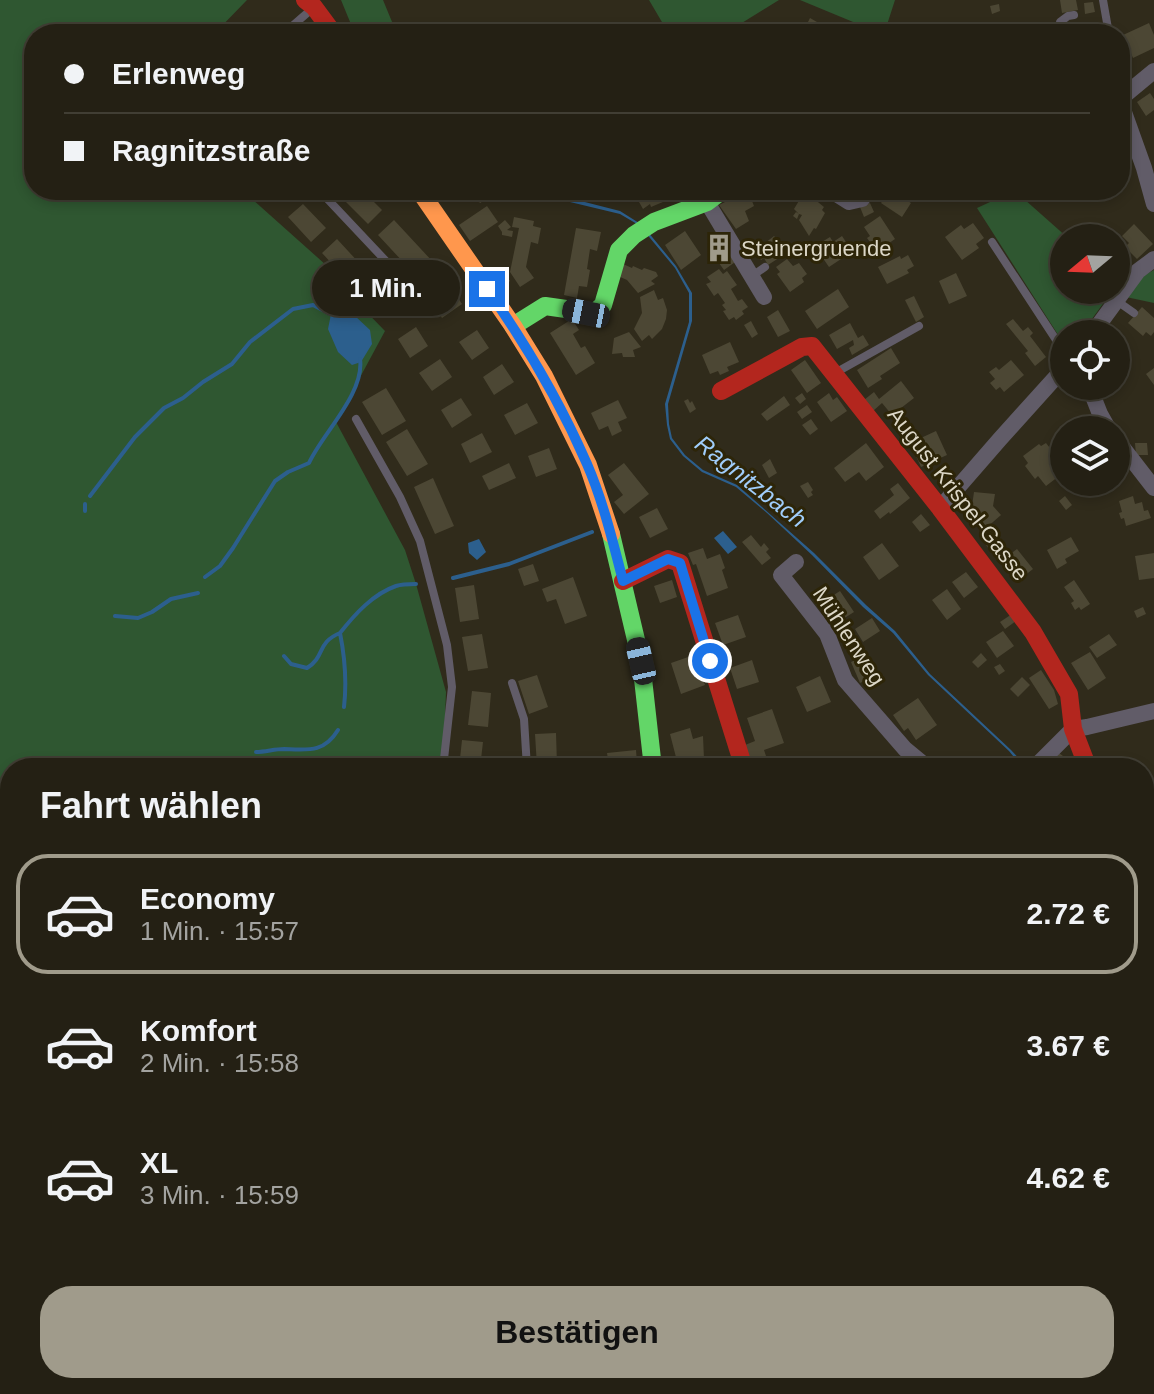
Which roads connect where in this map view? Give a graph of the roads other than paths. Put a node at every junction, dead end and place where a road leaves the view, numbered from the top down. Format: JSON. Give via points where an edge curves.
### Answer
{"nodes":[{"id":1,"x":1103,"y":0,"type":"edge"},
{"id":2,"x":310,"y":3,"type":"edge"},
{"id":3,"x":1074,"y":15,"type":"dead end"},
{"id":4,"x":292,"y":24,"type":"edge"},
{"id":5,"x":326,"y":24,"type":"edge"},
{"id":6,"x":1060,"y":24,"type":"edge"},
{"id":7,"x":1107,"y":24,"type":"edge"},
{"id":8,"x":1154,"y":71,"type":"edge"},
{"id":9,"x":1130,"y":91,"type":"edge"},
{"id":10,"x":1130,"y":128,"type":"edge"},
{"id":11,"x":328,"y":200,"type":"edge"},
{"id":12,"x":426,"y":200,"type":"edge"},
{"id":13,"x":697,"y":200,"type":"edge"},
{"id":14,"x":700,"y":200,"type":"edge"},
{"id":15,"x":1154,"y":204,"type":"edge"},
{"id":16,"x":992,"y":242,"type":"dead end"},
{"id":17,"x":1154,"y":259,"type":"edge"},
{"id":18,"x":1130,"y":282,"type":"edge"},
{"id":19,"x":417,"y":294,"type":"dead end"},
{"id":20,"x":764,"y":297,"type":"dead end"},
{"id":21,"x":1122,"y":304,"type":"edge"},
{"id":22,"x":1134,"y":313,"type":"dead end"},
{"id":23,"x":513,"y":326,"type":"junction"},
{"id":24,"x":919,"y":326,"type":"dead end"},
{"id":25,"x":1050,"y":331,"type":"edge"},
{"id":26,"x":834,"y":374,"type":"junction"},
{"id":27,"x":1050,"y":384,"type":"edge"},
{"id":28,"x":721,"y":391,"type":"dead end"},
{"id":29,"x":356,"y":419,"type":"dead end"},
{"id":30,"x":1130,"y":457,"type":"edge"},
{"id":31,"x":1154,"y":488,"type":"edge"},
{"id":32,"x":940,"y":508,"type":"junction"},
{"id":33,"x":796,"y":562,"type":"dead end"},
{"id":34,"x":623,"y":581,"type":"junction"},
{"id":35,"x":512,"y":683,"type":"dead end"},
{"id":36,"x":1154,"y":711,"type":"edge"},
{"id":37,"x":1073,"y":729,"type":"junction"},
{"id":38,"x":444,"y":758,"type":"edge"},
{"id":39,"x":526,"y":758,"type":"edge"},
{"id":40,"x":652,"y":758,"type":"edge"},
{"id":41,"x":741,"y":758,"type":"edge"},
{"id":42,"x":916,"y":758,"type":"edge"},
{"id":43,"x":1045,"y":758,"type":"edge"},
{"id":44,"x":1084,"y":758,"type":"edge"}],
"edges":[{"from":1,"to":7,"type":"lane"},
{"from":2,"to":4,"type":"lane"},
{"from":2,"to":5,"type":"street"},
{"from":3,"to":6,"type":"lane"},
{"from":8,"to":9,"type":"street"},
{"from":10,"to":15,"type":"street"},
{"from":11,"to":19,"type":"lane"},
{"from":12,"to":23,"type":"street"},
{"from":13,"to":23,"type":"street","via":[[654,222],[619,250],[597,311],[545,306]]},
{"from":14,"to":20,"type":"street","via":[[758,272]]},
{"from":16,"to":25,"type":"lane"},
{"from":17,"to":18,"type":"street"},
{"from":21,"to":22,"type":"lane"},
{"from":23,"to":34,"type":"street","via":[[588,465]]},
{"from":24,"to":26,"type":"lane"},
{"from":26,"to":28,"type":"street","name":"August Krispel-Gasse","via":[[808,345]]},
{"from":26,"to":32,"type":"street","name":"August Krispel-Gasse"},
{"from":27,"to":32,"type":"street"},
{"from":29,"to":38,"type":"lane","via":[[420,541],[447,645],[452,687]]},
{"from":30,"to":31,"type":"street"},
{"from":32,"to":37,"type":"street","name":"August Krispel-Gasse","via":[[1036,637],[1069,694]]},
{"from":33,"to":42,"type":"street","name":"Mühlenweg","via":[[781,575],[827,634],[845,680]]},
{"from":34,"to":40,"type":"street","via":[[641,661]]},
{"from":34,"to":41,"type":"street","via":[[668,559],[680,563]]},
{"from":35,"to":39,"type":"lane","via":[[524,719]]},
{"from":36,"to":37,"type":"street"},
{"from":37,"to":43,"type":"street"},
{"from":37,"to":44,"type":"street","name":"August Krispel-Gasse"}]}
